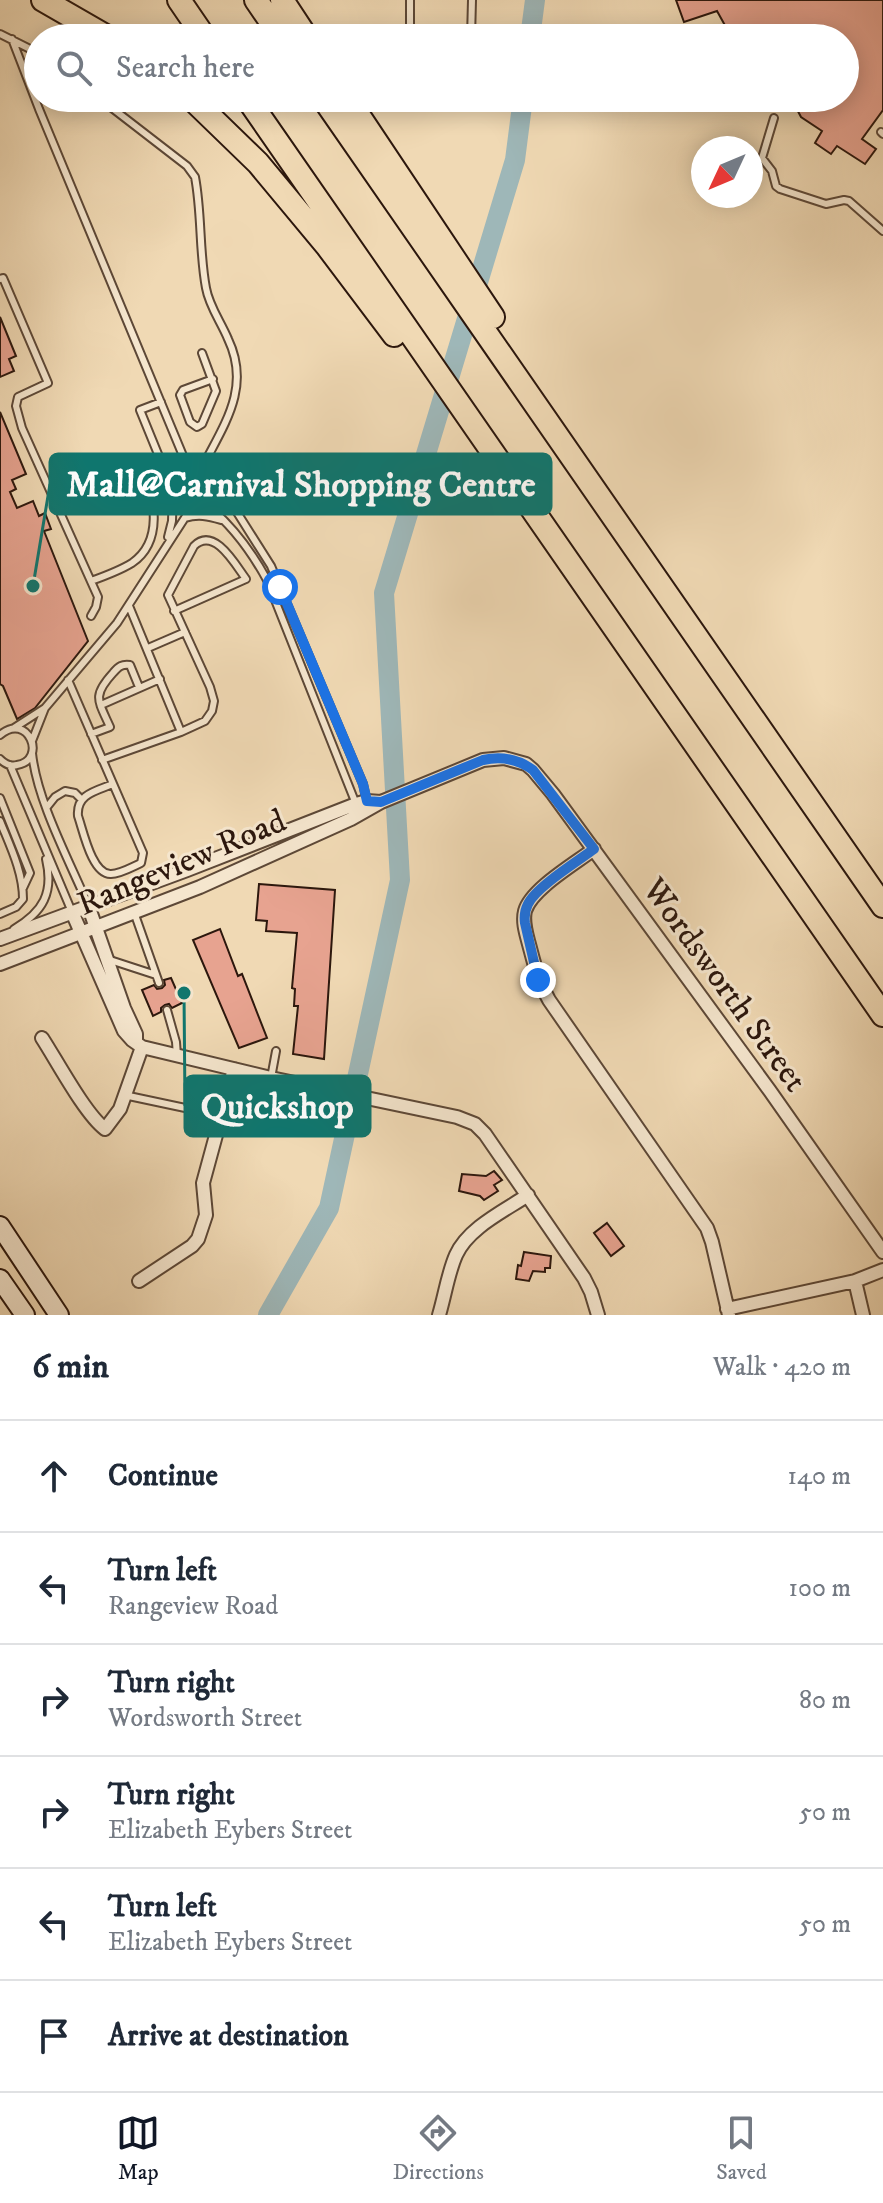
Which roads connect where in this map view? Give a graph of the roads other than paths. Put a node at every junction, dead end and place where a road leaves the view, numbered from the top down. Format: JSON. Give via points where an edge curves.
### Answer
{"nodes":[{"id":1,"x":43,"y":0,"type":"edge"},
{"id":2,"x":179,"y":0,"type":"edge"},
{"id":3,"x":256,"y":0,"type":"edge"},
{"id":4,"x":282,"y":0,"type":"edge"},
{"id":5,"x":289,"y":0,"type":"edge"},
{"id":6,"x":410,"y":0,"type":"edge"},
{"id":7,"x":472,"y":0,"type":"edge"},
{"id":8,"x":85,"y":24,"type":"edge"},
{"id":9,"x":195,"y":24,"type":"edge"},
{"id":10,"x":272,"y":24,"type":"edge"},
{"id":11,"x":300,"y":24,"type":"edge"},
{"id":12,"x":302,"y":24,"type":"edge"},
{"id":13,"x":410,"y":24,"type":"edge"},
{"id":14,"x":471,"y":24,"type":"edge"},
{"id":15,"x":0,"y":34,"type":"edge"},
{"id":16,"x":12,"y":39,"type":"junction"},
{"id":17,"x":24,"y":45,"type":"edge"},
{"id":18,"x":24,"y":70,"type":"edge"},
{"id":19,"x":40,"y":112,"type":"edge"},
{"id":20,"x":117,"y":112,"type":"edge"},
{"id":21,"x":206,"y":112,"type":"edge"},
{"id":22,"x":256,"y":112,"type":"edge"},
{"id":23,"x":333,"y":112,"type":"edge"},
{"id":24,"x":357,"y":112,"type":"edge"},
{"id":25,"x":774,"y":118,"type":"dead end"},
{"id":26,"x":883,"y":231,"type":"edge"},
{"id":27,"x":0,"y":279,"type":"edge"},
{"id":28,"x":477,"y":306,"type":"junction"},
{"id":29,"x":202,"y":353,"type":"dead end"},
{"id":30,"x":431,"y":373,"type":"junction"},
{"id":31,"x":213,"y":379,"type":"junction"},
{"id":32,"x":161,"y":402,"type":"junction"},
{"id":33,"x":186,"y":463,"type":"junction"},
{"id":34,"x":203,"y":466,"type":"junction"},
{"id":35,"x":210,"y":475,"type":"junction"},
{"id":36,"x":174,"y":483,"type":"junction"},
{"id":37,"x":198,"y":499,"type":"junction"},
{"id":38,"x":185,"y":519,"type":"junction"},
{"id":39,"x":224,"y":521,"type":"junction"},
{"id":40,"x":166,"y":544,"type":"junction"},
{"id":41,"x":91,"y":581,"type":"junction"},
{"id":42,"x":129,"y":605,"type":"junction"},
{"id":43,"x":174,"y":611,"type":"junction"},
{"id":44,"x":91,"y":616,"type":"dead end"},
{"id":45,"x":185,"y":632,"type":"junction"},
{"id":46,"x":148,"y":648,"type":"junction"},
{"id":47,"x":160,"y":679,"type":"junction"},
{"id":48,"x":68,"y":680,"type":"junction"},
{"id":49,"x":139,"y":687,"type":"junction"},
{"id":50,"x":101,"y":705,"type":"junction"},
{"id":51,"x":45,"y":708,"type":"junction"},
{"id":52,"x":14,"y":728,"type":"junction"},
{"id":53,"x":1,"y":731,"type":"edge"},
{"id":54,"x":181,"y":732,"type":"junction"},
{"id":55,"x":91,"y":734,"type":"junction"},
{"id":56,"x":32,"y":741,"type":"junction"},
{"id":57,"x":32,"y":753,"type":"junction"},
{"id":58,"x":0,"y":760,"type":"edge"},
{"id":59,"x":102,"y":760,"type":"junction"},
{"id":60,"x":513,"y":760,"type":"joint"},
{"id":61,"x":10,"y":765,"type":"junction"},
{"id":62,"x":113,"y":784,"type":"junction"},
{"id":63,"x":0,"y":798,"type":"edge"},
{"id":64,"x":81,"y":799,"type":"junction"},
{"id":65,"x":366,"y":806,"type":"junction"},
{"id":66,"x":47,"y":807,"type":"junction"},
{"id":67,"x":0,"y":821,"type":"edge"},
{"id":68,"x":42,"y":841,"type":"junction"},
{"id":69,"x":594,"y":849,"type":"junction"},
{"id":70,"x":23,"y":888,"type":"junction"},
{"id":71,"x":88,"y":905,"type":"junction"},
{"id":72,"x":883,"y":906,"type":"edge"},
{"id":73,"x":72,"y":912,"type":"junction"},
{"id":74,"x":134,"y":912,"type":"junction"},
{"id":75,"x":0,"y":914,"type":"edge"},
{"id":76,"x":96,"y":927,"type":"junction"},
{"id":77,"x":81,"y":932,"type":"junction"},
{"id":78,"x":0,"y":937,"type":"edge"},
{"id":79,"x":108,"y":959,"type":"junction"},
{"id":80,"x":0,"y":964,"type":"edge"},
{"id":81,"x":156,"y":975,"type":"junction"},
{"id":82,"x":159,"y":983,"type":"dead end"},
{"id":83,"x":167,"y":1010,"type":"dead end"},
{"id":84,"x":883,"y":1015,"type":"edge"},
{"id":85,"x":42,"y":1038,"type":"dead end"},
{"id":86,"x":139,"y":1045,"type":"junction"},
{"id":87,"x":276,"y":1051,"type":"dead end"},
{"id":88,"x":177,"y":1056,"type":"junction"},
{"id":89,"x":234,"y":1069,"type":"junction"},
{"id":90,"x":271,"y":1078,"type":"junction"},
{"id":91,"x":124,"y":1095,"type":"junction"},
{"id":92,"x":204,"y":1112,"type":"dead end"},
{"id":93,"x":528,"y":1195,"type":"junction"},
{"id":94,"x":0,"y":1226,"type":"edge"},
{"id":95,"x":883,"y":1252,"type":"edge"},
{"id":96,"x":883,"y":1270,"type":"edge"},
{"id":97,"x":0,"y":1279,"type":"edge"},
{"id":98,"x":139,"y":1281,"type":"dead end"},
{"id":99,"x":855,"y":1281,"type":"junction"},
{"id":100,"x":728,"y":1312,"type":"edge"},
{"id":101,"x":25,"y":1315,"type":"edge"},
{"id":102,"x":59,"y":1315,"type":"edge"},
{"id":103,"x":439,"y":1315,"type":"edge"},
{"id":104,"x":598,"y":1315,"type":"edge"},
{"id":105,"x":863,"y":1315,"type":"edge"}],
"edges":[{"from":1,"to":8,"type":"highway"},
{"from":2,"to":9,"type":"highway"},
{"from":3,"to":10,"type":"highway"},
{"from":4,"to":11,"type":"highway"},
{"from":5,"to":12,"type":"highway"},
{"from":6,"to":13,"type":"lane"},
{"from":7,"to":14,"type":"lane"},
{"from":15,"to":16,"type":"lane"},
{"from":16,"to":17,"type":"lane"},
{"from":16,"to":18,"type":"lane"},
{"from":19,"to":32,"type":"lane"},
{"from":20,"to":34,"type":"lane","via":[[195,177],[207,291],[238,373],[232,405]]},
{"from":21,"to":30,"type":"highway","via":[[293,203]]},
{"from":22,"to":30,"type":"highway"},
{"from":23,"to":28,"type":"highway","via":[[453,286]]},
{"from":24,"to":28,"type":"highway","via":[[457,263]]},
{"from":25,"to":26,"type":"lane","via":[[762,158],[776,186],[826,204],[849,201]]},
{"from":27,"to":41,"type":"lane","via":[[48,383],[17,398],[22,428]]},
{"from":28,"to":72,"type":"highway"},
{"from":29,"to":31,"type":"lane"},
{"from":30,"to":84,"type":"highway","via":[[529,504]]},
{"from":31,"to":31,"type":"lane","via":[[216,392],[197,427],[180,394]]},
{"from":32,"to":33,"type":"lane"},
{"from":32,"to":41,"type":"lane","via":[[140,410],[160,459],[144,468],[155,509],[153,528],[134,561]]},
{"from":33,"to":34,"type":"lane"},
{"from":33,"to":36,"type":"lane","via":[[176,471]]},
{"from":34,"to":35,"type":"lane"},
{"from":35,"to":37,"type":"lane","via":[[210,487]]},
{"from":35,"to":65,"type":"lane","via":[[271,566],[363,784]]},
{"from":36,"to":37,"type":"lane","via":[[180,495]]},
{"from":36,"to":40,"type":"lane"},
{"from":37,"to":38,"type":"lane"},
{"from":37,"to":39,"type":"lane"},
{"from":38,"to":39,"type":"lane","via":[[196,515]]},
{"from":38,"to":40,"type":"lane"},
{"from":39,"to":65,"type":"lane","via":[[267,580]]},
{"from":40,"to":42,"type":"lane"},
{"from":41,"to":44,"type":"lane","via":[[98,597]]},
{"from":42,"to":46,"type":"lane"},
{"from":42,"to":48,"type":"lane"},
{"from":43,"to":43,"type":"lane","via":[[246,579],[212,540],[194,546],[168,595]]},
{"from":43,"to":45,"type":"lane"},
{"from":45,"to":46,"type":"lane"},
{"from":45,"to":54,"type":"lane","via":[[214,701],[207,718]]},
{"from":46,"to":47,"type":"lane"},
{"from":47,"to":49,"type":"lane"},
{"from":47,"to":54,"type":"lane"},
{"from":48,"to":51,"type":"lane"},
{"from":48,"to":55,"type":"lane"},
{"from":49,"to":50,"type":"lane"},
{"from":49,"to":50,"type":"lane","via":[[130,665],[119,666],[100,687]]},
{"from":50,"to":55,"type":"lane","via":[[110,727]]},
{"from":51,"to":52,"type":"lane"},
{"from":51,"to":56,"type":"lane"},
{"from":52,"to":53,"type":"lane"},
{"from":52,"to":56,"type":"lane"},
{"from":54,"to":59,"type":"lane"},
{"from":55,"to":59,"type":"lane"},
{"from":56,"to":57,"type":"lane"},
{"from":57,"to":61,"type":"lane","via":[[21,765]]},
{"from":57,"to":66,"type":"lane"},
{"from":58,"to":61,"type":"lane"},
{"from":59,"to":62,"type":"lane"},
{"from":60,"to":65,"type":"street","name":"Rangeview Road","via":[[483,760]]},
{"from":60,"to":69,"type":"street","name":"Wordsworth Street","via":[[533,770]]},
{"from":61,"to":68,"type":"lane"},
{"from":62,"to":64,"type":"lane"},
{"from":62,"to":64,"type":"lane","via":[[143,853],[139,864],[112,874],[96,867],[78,816]]},
{"from":63,"to":70,"type":"lane","via":[[30,873]]},
{"from":64,"to":66,"type":"lane","via":[[65,791]]},
{"from":65,"to":71,"type":"street","name":"Rangeview Road"},
{"from":65,"to":74,"type":"street","name":"Rangeview Road","via":[[200,887]]},
{"from":66,"to":71,"type":"lane"},
{"from":67,"to":70,"type":"lane"},
{"from":68,"to":73,"type":"lane"},
{"from":68,"to":78,"type":"lane","via":[[49,870],[47,895],[24,923]]},
{"from":69,"to":95,"type":"street","name":"Wordsworth Street"},
{"from":69,"to":100,"type":"street","via":[[528,904],[525,923],[536,973],[549,1000],[707,1228]]},
{"from":70,"to":75,"type":"lane","via":[[16,907]]},
{"from":71,"to":73,"type":"street","name":"Rangeview Road"},
{"from":71,"to":76,"type":"street"},
{"from":73,"to":77,"type":"street"},
{"from":73,"to":78,"type":"street","name":"Rangeview Road"},
{"from":74,"to":76,"type":"street","name":"Rangeview Road"},
{"from":74,"to":81,"type":"lane"},
{"from":76,"to":77,"type":"street","name":"Rangeview Road"},
{"from":76,"to":79,"type":"street"},
{"from":77,"to":80,"type":"street","name":"Rangeview Road"},
{"from":77,"to":86,"type":"street","via":[[124,1031]]},
{"from":79,"to":81,"type":"lane"},
{"from":79,"to":86,"type":"street"},
{"from":81,"to":82,"type":"lane"},
{"from":83,"to":88,"type":"lane"},
{"from":85,"to":91,"type":"street","via":[[99,1124],[107,1129]]},
{"from":86,"to":88,"type":"street"},
{"from":86,"to":91,"type":"street"},
{"from":87,"to":90,"type":"lane"},
{"from":88,"to":89,"type":"street"},
{"from":89,"to":90,"type":"street"},
{"from":89,"to":98,"type":"street","via":[[206,1172],[206,1215],[198,1239]]},
{"from":90,"to":93,"type":"street","via":[[457,1117],[477,1126]]},
{"from":91,"to":92,"type":"lane"},
{"from":93,"to":103,"type":"street","via":[[462,1245]]},
{"from":93,"to":104,"type":"street","via":[[584,1278]]},
{"from":94,"to":102,"type":"main road"},
{"from":96,"to":99,"type":"street"},
{"from":97,"to":101,"type":"main road"},
{"from":99,"to":100,"type":"street"},
{"from":99,"to":105,"type":"street"}]}
